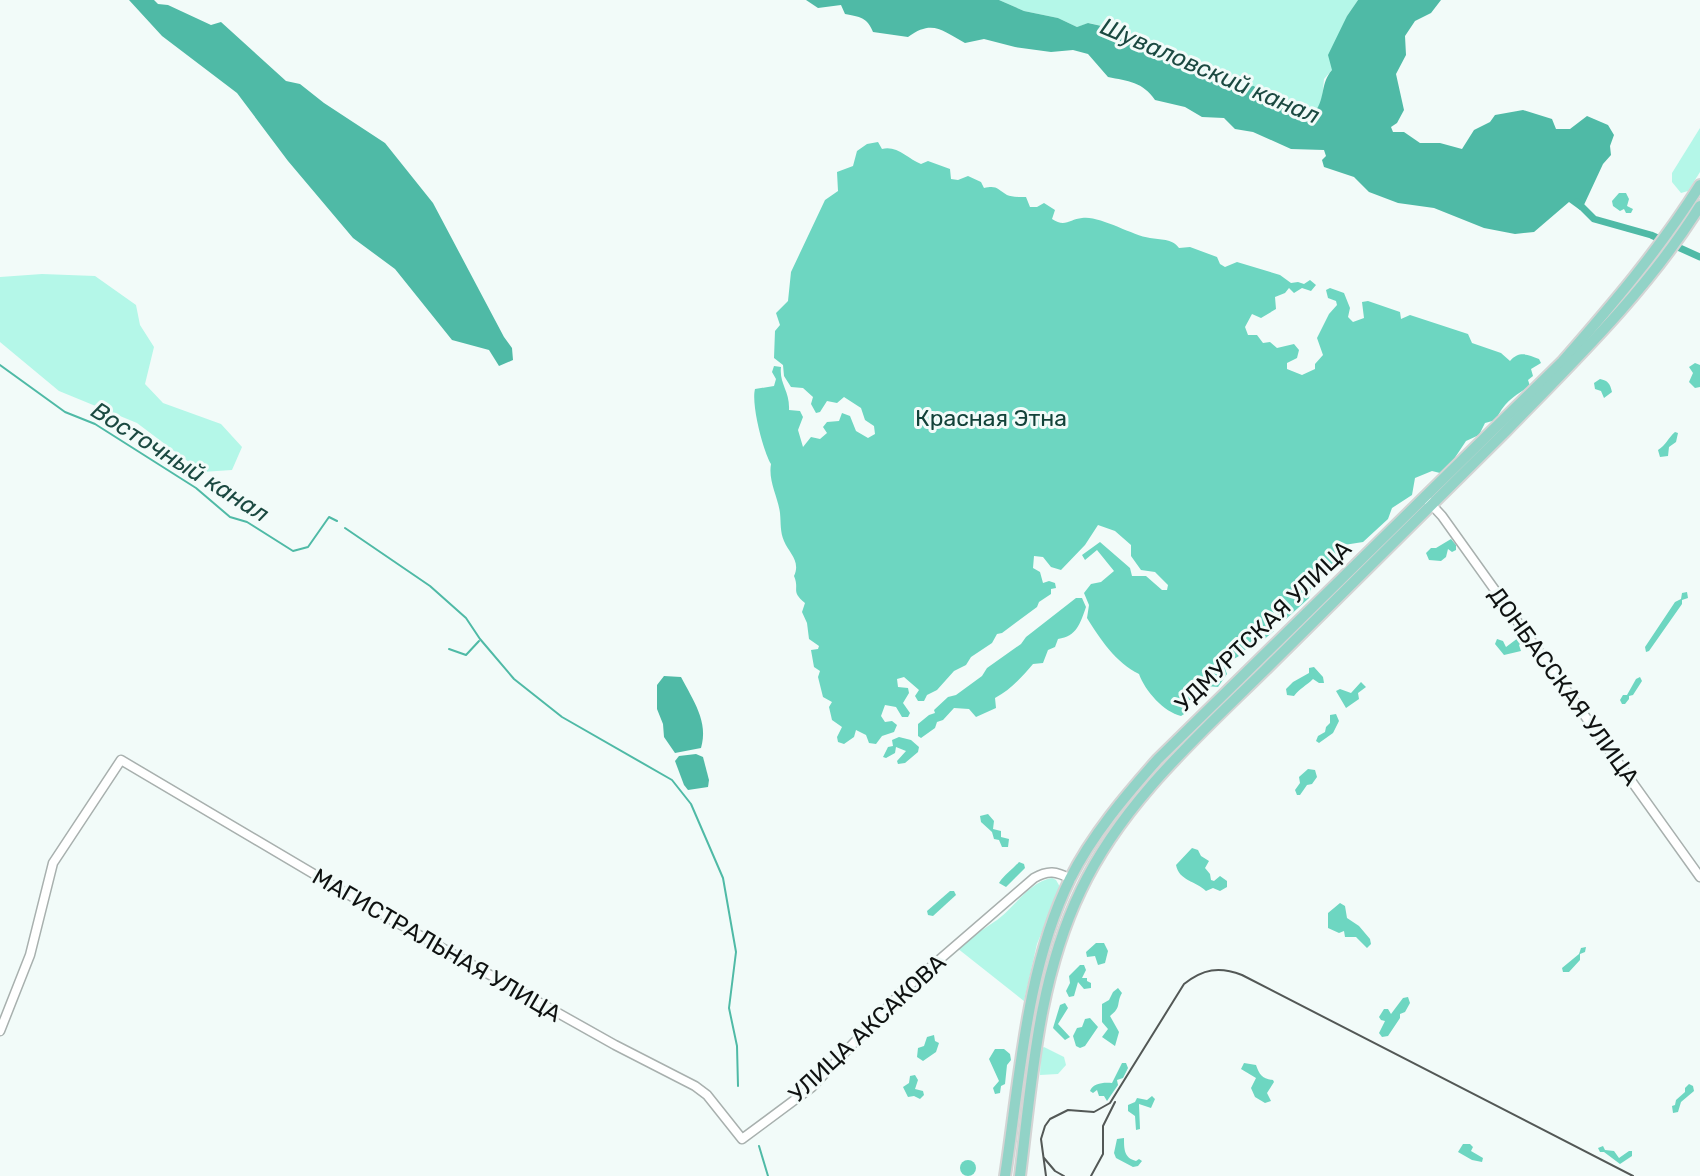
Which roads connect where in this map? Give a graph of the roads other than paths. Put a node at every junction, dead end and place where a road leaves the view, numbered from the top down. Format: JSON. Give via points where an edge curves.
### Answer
{"nodes":[{"id":1,"x":1700,"y":185,"type":"edge"},
{"id":2,"x":1700,"y":206,"type":"edge"},
{"id":3,"x":1677,"y":230,"type":"junction"},
{"id":4,"x":1428,"y":501,"type":"junction"},
{"id":5,"x":1700,"y":877,"type":"edge"},
{"id":6,"x":1071,"y":879,"type":"junction"},
{"id":7,"x":1083,"y":886,"type":"junction"},
{"id":8,"x":0,"y":1031,"type":"edge"},
{"id":9,"x":742,"y":1139,"type":"joint"},
{"id":10,"x":1005,"y":1176,"type":"edge"},
{"id":11,"x":1020,"y":1176,"type":"edge"}],
"edges":[{"from":1,"to":3,"type":"main road","name":"УДМУРТСКАЯ УЛИЦА"},
{"from":2,"to":3,"type":"main road","name":"УДМУРТСКАЯ УЛИЦА"},
{"from":3,"to":4,"type":"main road","name":"УДМУРТСКАЯ УЛИЦА","via":[[1599,334]]},
{"from":4,"to":5,"type":"street","name":"ДОНБАССКАЯ УЛИЦА"},
{"from":4,"to":6,"type":"main road","name":"УДМУРТСКАЯ УЛИЦА","via":[[1158,759],[1101,829]]},
{"from":4,"to":7,"type":"main road","name":"УДМУРТСКАЯ УЛИЦА","via":[[1167,767],[1114,834]]},
{"from":6,"to":7,"type":"main road"},
{"from":6,"to":9,"type":"street","name":"УЛИЦА АКСАКОВА","via":[[1044,872],[902,992],[812,1087]]},
{"from":6,"to":10,"type":"main road","name":"УДМУРТСКАЯ УЛИЦА","via":[[1042,955]]},
{"from":7,"to":11,"type":"main road","name":"УДМУРТСКАЯ УЛИЦА","via":[[1062,933],[1047,987]]},
{"from":8,"to":9,"type":"street","name":"МАГИСТРАЛЬНАЯ УЛИЦА","via":[[30,955],[53,863],[121,760],[368,906],[695,1086]]}]}
